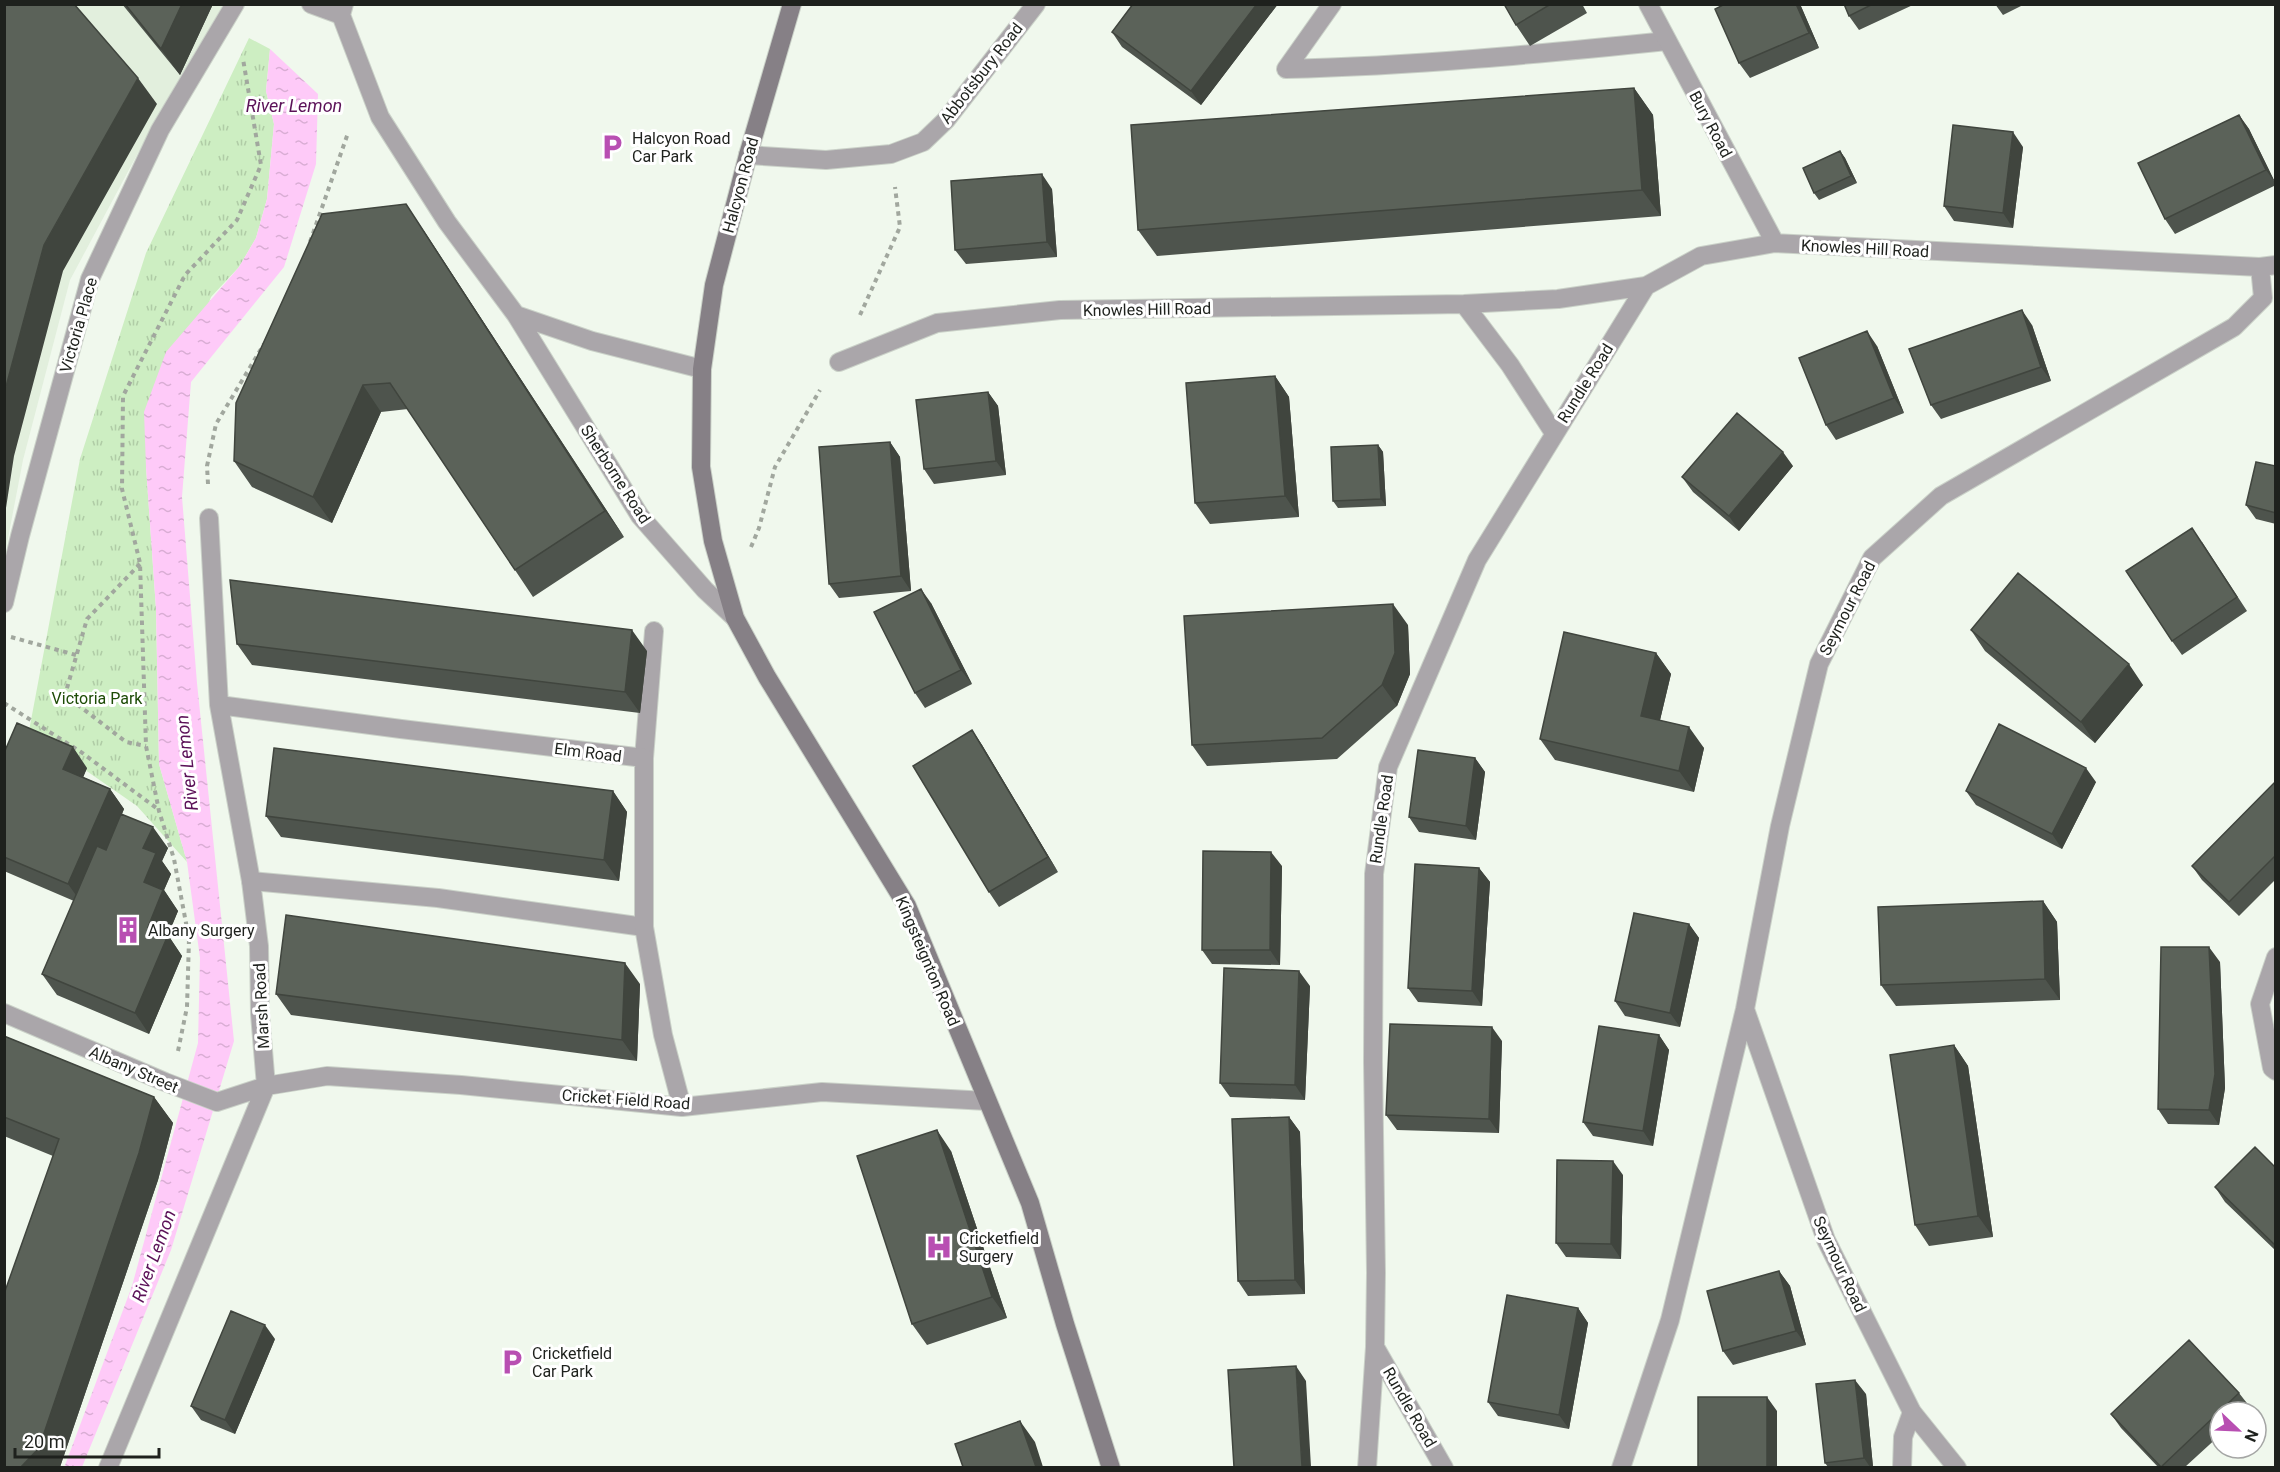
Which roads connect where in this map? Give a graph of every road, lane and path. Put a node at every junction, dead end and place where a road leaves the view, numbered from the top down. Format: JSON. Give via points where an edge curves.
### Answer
{"nodes":[{"id":1,"x":235,"y":4,"type":"edge"},
{"id":2,"x":311,"y":4,"type":"edge"},
{"id":3,"x":792,"y":4,"type":"edge"},
{"id":4,"x":1036,"y":4,"type":"edge"},
{"id":5,"x":1332,"y":4,"type":"edge"},
{"id":6,"x":1648,"y":4,"type":"edge"},
{"id":7,"x":342,"y":10,"type":"edge"},
{"id":8,"x":1667,"y":40,"type":"junction"},
{"id":9,"x":349,"y":131,"type":"dead end"},
{"id":10,"x":748,"y":154,"type":"junction"},
{"id":11,"x":891,"y":154,"type":"junction"},
{"id":12,"x":1775,"y":243,"type":"junction"},
{"id":13,"x":307,"y":250,"type":"edge"},
{"id":14,"x":2268,"y":266,"type":"edge"},
{"id":15,"x":1646,"y":286,"type":"junction"},
{"id":16,"x":1464,"y":304,"type":"junction"},
{"id":17,"x":516,"y":315,"type":"junction"},
{"id":18,"x":270,"y":334,"type":"edge"},
{"id":19,"x":839,"y":362,"type":"junction"},
{"id":20,"x":702,"y":369,"type":"junction"},
{"id":21,"x":1554,"y":433,"type":"junction"},
{"id":22,"x":209,"y":518,"type":"joint"},
{"id":23,"x":140,"y":564,"type":"dead end"},
{"id":24,"x":724,"y":579,"type":"junction"},
{"id":25,"x":4,"y":603,"type":"edge"},
{"id":26,"x":735,"y":618,"type":"junction"},
{"id":27,"x":654,"y":631,"type":"dead end"},
{"id":28,"x":4,"y":636,"type":"edge"},
{"id":29,"x":76,"y":655,"type":"junction"},
{"id":30,"x":4,"y":703,"type":"edge"},
{"id":31,"x":219,"y":705,"type":"junction"},
{"id":32,"x":146,"y":746,"type":"dead end"},
{"id":33,"x":644,"y":759,"type":"junction"},
{"id":34,"x":159,"y":811,"type":"dead end"},
{"id":35,"x":251,"y":881,"type":"junction"},
{"id":36,"x":644,"y":927,"type":"junction"},
{"id":37,"x":2276,"y":957,"type":"edge"},
{"id":38,"x":1745,"y":1009,"type":"junction"},
{"id":39,"x":4,"y":1013,"type":"edge"},
{"id":40,"x":2276,"y":1071,"type":"edge"},
{"id":41,"x":266,"y":1086,"type":"junction"},
{"id":42,"x":987,"y":1101,"type":"junction"},
{"id":43,"x":682,"y":1107,"type":"junction"},
{"id":44,"x":1375,"y":1347,"type":"junction"},
{"id":45,"x":1912,"y":1412,"type":"junction"},
{"id":46,"x":108,"y":1467,"type":"edge"},
{"id":47,"x":1111,"y":1467,"type":"edge"},
{"id":48,"x":1366,"y":1467,"type":"edge"},
{"id":49,"x":1444,"y":1467,"type":"edge"},
{"id":50,"x":1621,"y":1467,"type":"edge"},
{"id":51,"x":1902,"y":1467,"type":"edge"},
{"id":52,"x":1957,"y":1467,"type":"edge"}],
"edges":[{"from":1,"to":25,"type":"street","name":"Victoria Place","via":[[160,130],[90,279]]},
{"from":2,"to":7,"type":"street"},
{"from":3,"to":10,"type":"main road","name":"Halcyon Road"},
{"from":4,"to":11,"type":"street","name":"Abbotsbury Road","via":[[946,120],[923,142]]},
{"from":5,"to":8,"type":"street","via":[[1286,69],[1548,53]]},
{"from":6,"to":8,"type":"street","name":"Bury Road"},
{"from":7,"to":17,"type":"street","name":"Sherborne Road","via":[[380,117],[447,222]]},
{"from":8,"to":12,"type":"street","name":"Bury Road"},
{"from":9,"to":13,"type":"path"},
{"from":10,"to":11,"type":"street","name":"Abbotsbury Road","via":[[826,160]]},
{"from":10,"to":20,"type":"main road","name":"Halcyon Road","via":[[714,285]]},
{"from":11,"to":19,"type":"path","via":[[900,227]]},
{"from":12,"to":14,"type":"street","name":"Knowles Hill Road"},
{"from":12,"to":15,"type":"street","name":"Knowles Hill Road","via":[[1701,256]]},
{"from":14,"to":38,"type":"street","name":"Seymour Road","via":[[2263,298],[2234,327],[1941,496],[1872,558],[1819,664],[1780,826]]},
{"from":15,"to":16,"type":"street","name":"Knowles Hill Road","via":[[1558,298]]},
{"from":15,"to":21,"type":"street","name":"Rundle Road"},
{"from":16,"to":19,"type":"street","name":"Knowles Hill Road","via":[[1060,310],[937,323]]},
{"from":16,"to":21,"type":"street"},
{"from":17,"to":20,"type":"street"},
{"from":17,"to":26,"type":"street","name":"Sherborne Road","via":[[640,516]]},
{"from":18,"to":22,"type":"path","via":[[216,424],[207,466]]},
{"from":19,"to":24,"type":"path","via":[[775,467],[750,550]]},
{"from":20,"to":24,"type":"main road","name":"Kingsteignton Road","via":[[701,467]]},
{"from":21,"to":44,"type":"street","name":"Rundle Road","via":[[1478,560],[1388,767],[1374,874]]},
{"from":22,"to":31,"type":"street","name":"Marsh Road"},
{"from":23,"to":29,"type":"path","via":[[87,619]]},
{"from":24,"to":26,"type":"main road","name":"Kingsteignton Road"},
{"from":26,"to":42,"type":"main road","name":"Kingsteignton Road","via":[[907,906]]},
{"from":27,"to":33,"type":"street"},
{"from":28,"to":29,"type":"path"},
{"from":29,"to":32,"type":"path","via":[[65,695],[126,742]]},
{"from":30,"to":34,"type":"path","via":[[81,752]]},
{"from":31,"to":33,"type":"street","name":"Elm Road"},
{"from":31,"to":35,"type":"street","name":"Marsh Road"},
{"from":33,"to":36,"type":"street","name":"Elm Road"},
{"from":35,"to":36,"type":"street","via":[[438,898]]},
{"from":35,"to":41,"type":"street","name":"Marsh Road","via":[[259,946]]},
{"from":36,"to":43,"type":"street","name":"Elm Road","via":[[663,1035]]},
{"from":37,"to":40,"type":"street","via":[[2260,1004],[2272,1068]]},
{"from":38,"to":45,"type":"street","name":"Seymour Road","via":[[1826,1240]]},
{"from":38,"to":50,"type":"street","name":"Seymour Road","via":[[1670,1320]]},
{"from":39,"to":41,"type":"street","name":"Albany Street","via":[[217,1102]]},
{"from":41,"to":43,"type":"street","name":"Cricket Field Road","via":[[327,1076],[461,1084]]},
{"from":41,"to":46,"type":"street","name":"Marsh Road"},
{"from":42,"to":43,"type":"street","name":"Cricket Field Road","via":[[822,1092]]},
{"from":42,"to":47,"type":"main road","name":"Kingsteignton Road","via":[[1030,1203]]},
{"from":44,"to":48,"type":"street","name":"Rundle Road"},
{"from":44,"to":49,"type":"street","name":"Rundle Road"},
{"from":45,"to":51,"type":"street","via":[[1903,1437]]},
{"from":45,"to":52,"type":"street","name":"Seymour Road"}]}
